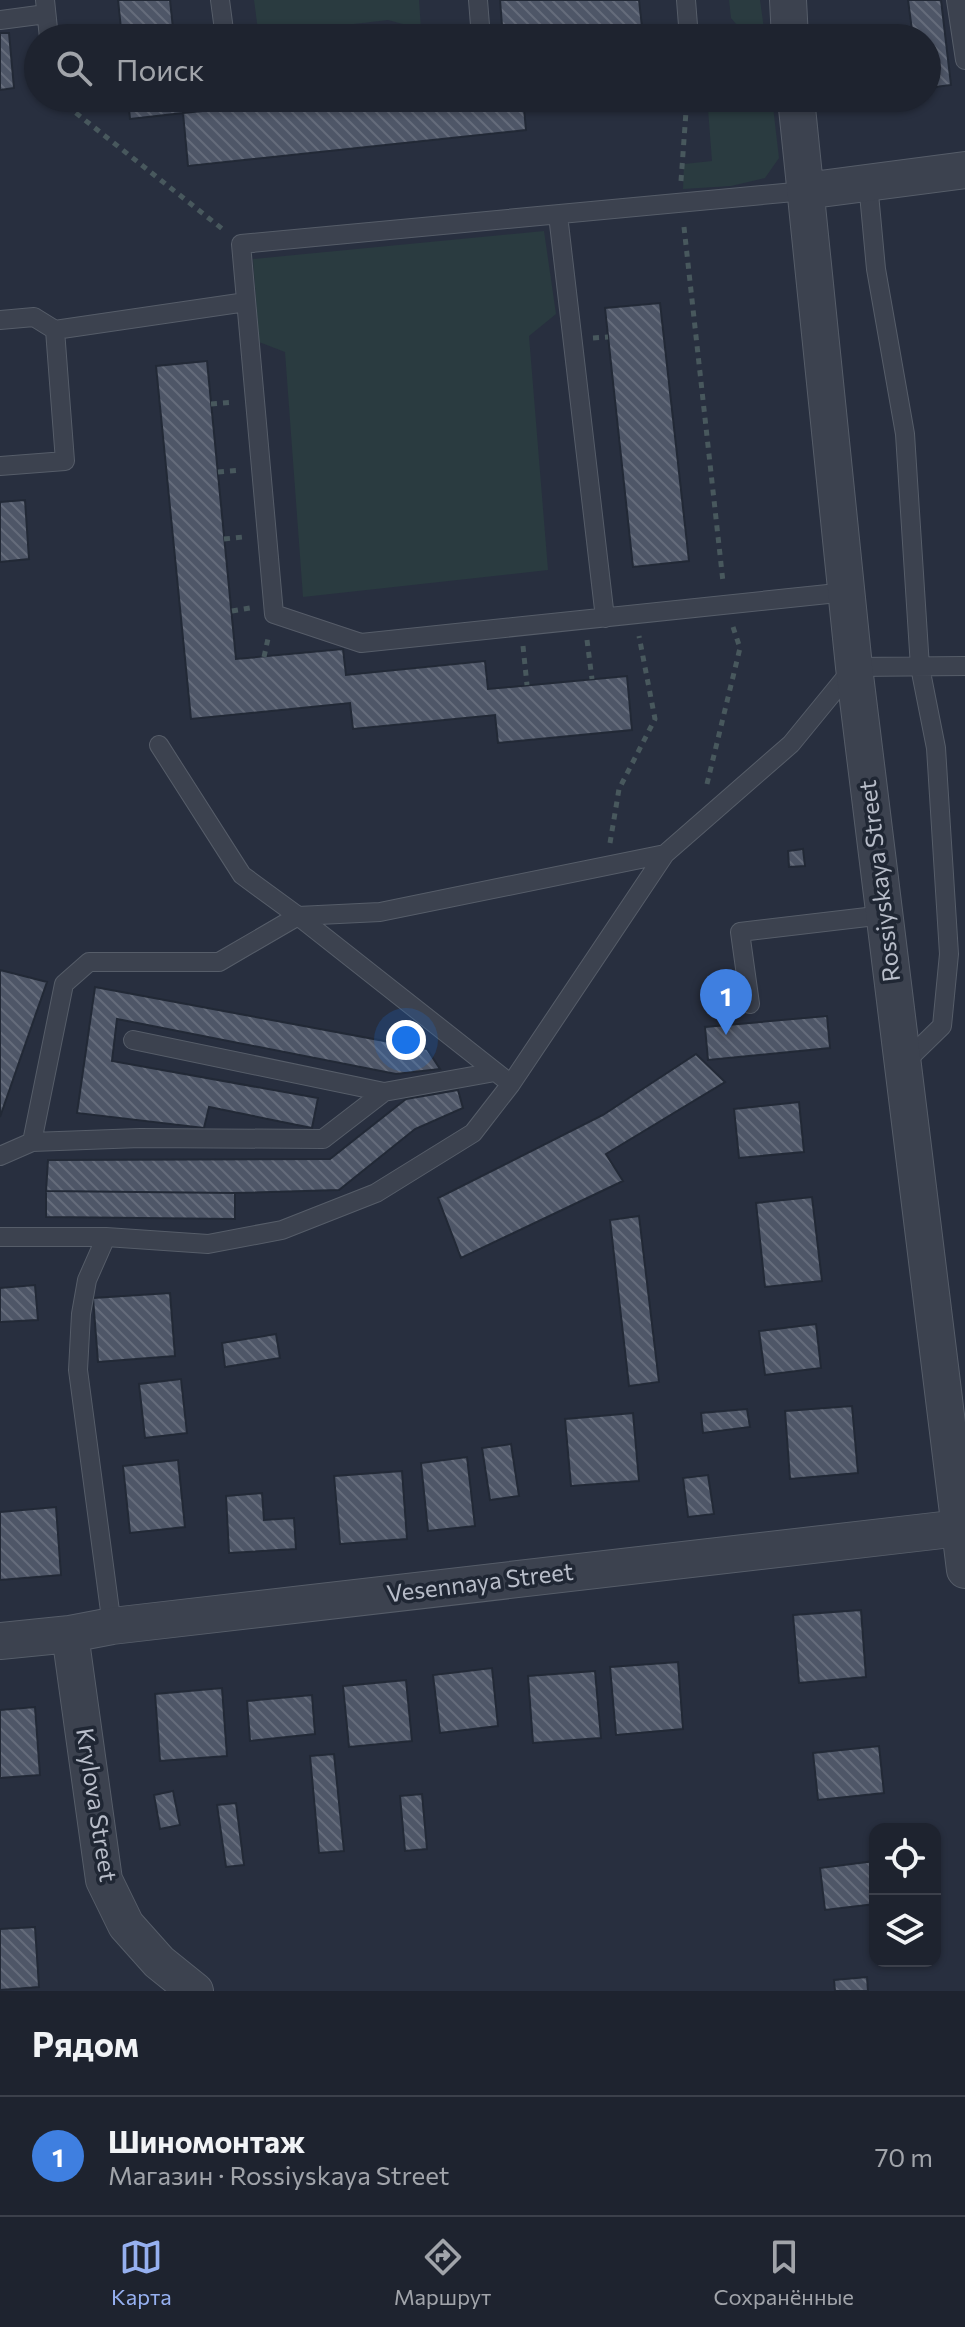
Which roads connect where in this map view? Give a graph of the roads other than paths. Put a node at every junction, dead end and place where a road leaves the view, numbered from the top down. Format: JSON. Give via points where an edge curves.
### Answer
{"nodes":[{"id":1,"x":220,"y":0,"type":"edge"},
{"id":2,"x":478,"y":0,"type":"edge"},
{"id":3,"x":686,"y":0,"type":"edge"},
{"id":4,"x":788,"y":0,"type":"edge"},
{"id":5,"x":956,"y":0,"type":"edge"},
{"id":6,"x":46,"y":7,"type":"edge"},
{"id":7,"x":0,"y":20,"type":"edge"},
{"id":8,"x":223,"y":24,"type":"edge"},
{"id":9,"x":480,"y":24,"type":"edge"},
{"id":10,"x":688,"y":24,"type":"edge"},
{"id":11,"x":789,"y":24,"type":"edge"},
{"id":12,"x":965,"y":60,"type":"edge"},
{"id":13,"x":797,"y":112,"type":"edge"},
{"id":14,"x":965,"y":170,"type":"edge"},
{"id":15,"x":868,"y":183,"type":"junction"},
{"id":16,"x":805,"y":191,"type":"junction"},
{"id":17,"x":558,"y":215,"type":"junction"},
{"id":18,"x":246,"y":302,"type":"junction"},
{"id":19,"x":0,"y":320,"type":"edge"},
{"id":20,"x":55,"y":330,"type":"junction"},
{"id":21,"x":0,"y":466,"type":"edge"},
{"id":22,"x":847,"y":592,"type":"junction"},
{"id":23,"x":605,"y":618,"type":"junction"},
{"id":24,"x":965,"y":666,"type":"edge"},
{"id":25,"x":854,"y":667,"type":"junction"},
{"id":26,"x":920,"y":667,"type":"junction"},
{"id":27,"x":159,"y":745,"type":"dead end"},
{"id":28,"x":665,"y":854,"type":"junction"},
{"id":29,"x":884,"y":915,"type":"junction"},
{"id":30,"x":298,"y":916,"type":"junction"},
{"id":31,"x":750,"y":1004,"type":"dead end"},
{"id":32,"x":133,"y":1040,"type":"dead end"},
{"id":33,"x":902,"y":1065,"type":"junction"},
{"id":34,"x":495,"y":1072,"type":"junction"},
{"id":35,"x":511,"y":1084,"type":"junction"},
{"id":36,"x":384,"y":1092,"type":"junction"},
{"id":37,"x":32,"y":1142,"type":"junction"},
{"id":38,"x":0,"y":1156,"type":"edge"},
{"id":39,"x":0,"y":1237,"type":"edge"},
{"id":40,"x":106,"y":1237,"type":"junction"},
{"id":41,"x":960,"y":1528,"type":"junction"},
{"id":42,"x":965,"y":1570,"type":"edge"},
{"id":43,"x":112,"y":1626,"type":"junction"},
{"id":44,"x":70,"y":1634,"type":"junction"},
{"id":45,"x":0,"y":1641,"type":"edge"},
{"id":46,"x":195,"y":1991,"type":"edge"}],
"edges":[{"from":1,"to":8,"type":"lane"},
{"from":2,"to":9,"type":"lane"},
{"from":3,"to":10,"type":"lane"},
{"from":4,"to":11,"type":"street"},
{"from":5,"to":12,"type":"lane"},
{"from":6,"to":7,"type":"lane"},
{"from":13,"to":16,"type":"street","name":"Rossiyskaya Street"},
{"from":14,"to":15,"type":"street"},
{"from":15,"to":16,"type":"street"},
{"from":15,"to":26,"type":"lane","via":[[876,269],[905,434]]},
{"from":16,"to":17,"type":"lane"},
{"from":16,"to":22,"type":"street","name":"Rossiyskaya Street"},
{"from":17,"to":18,"type":"lane","via":[[241,244]]},
{"from":17,"to":23,"type":"lane"},
{"from":18,"to":20,"type":"lane"},
{"from":18,"to":23,"type":"lane","via":[[274,614],[361,643]]},
{"from":19,"to":20,"type":"lane","via":[[34,317]]},
{"from":20,"to":21,"type":"lane","via":[[65,461]]},
{"from":22,"to":23,"type":"lane"},
{"from":22,"to":25,"type":"street","name":"Rossiyskaya Street"},
{"from":24,"to":26,"type":"lane"},
{"from":25,"to":26,"type":"lane"},
{"from":25,"to":28,"type":"lane","via":[[791,744]]},
{"from":25,"to":29,"type":"street","name":"Rossiyskaya Street"},
{"from":26,"to":33,"type":"lane","via":[[936,748],[949,954],[942,1026]]},
{"from":27,"to":30,"type":"lane","via":[[242,875]]},
{"from":28,"to":30,"type":"lane","via":[[380,912]]},
{"from":28,"to":35,"type":"lane"},
{"from":29,"to":31,"type":"lane","via":[[740,932]]},
{"from":29,"to":33,"type":"street","name":"Rossiyskaya Street"},
{"from":30,"to":34,"type":"lane"},
{"from":30,"to":37,"type":"lane","via":[[219,962],[89,962],[64,984]]},
{"from":32,"to":36,"type":"lane"},
{"from":33,"to":41,"type":"street","name":"Rossiyskaya Street"},
{"from":34,"to":35,"type":"lane"},
{"from":34,"to":36,"type":"lane"},
{"from":35,"to":40,"type":"lane","via":[[473,1133],[376,1193],[282,1230],[208,1244]]},
{"from":36,"to":37,"type":"lane","via":[[323,1139]]},
{"from":37,"to":38,"type":"lane"},
{"from":39,"to":40,"type":"lane"},
{"from":40,"to":43,"type":"lane","via":[[87,1280],[78,1370]]},
{"from":41,"to":42,"type":"street","name":"Rossiyskaya Street"},
{"from":41,"to":43,"type":"street","name":"Vesennaya Street"},
{"from":43,"to":44,"type":"street","name":"Vesennaya Street"},
{"from":44,"to":45,"type":"street","name":"Vesennaya Street"},
{"from":44,"to":46,"type":"street","name":"Krylova Street","via":[[104,1880],[126,1925]]}]}
